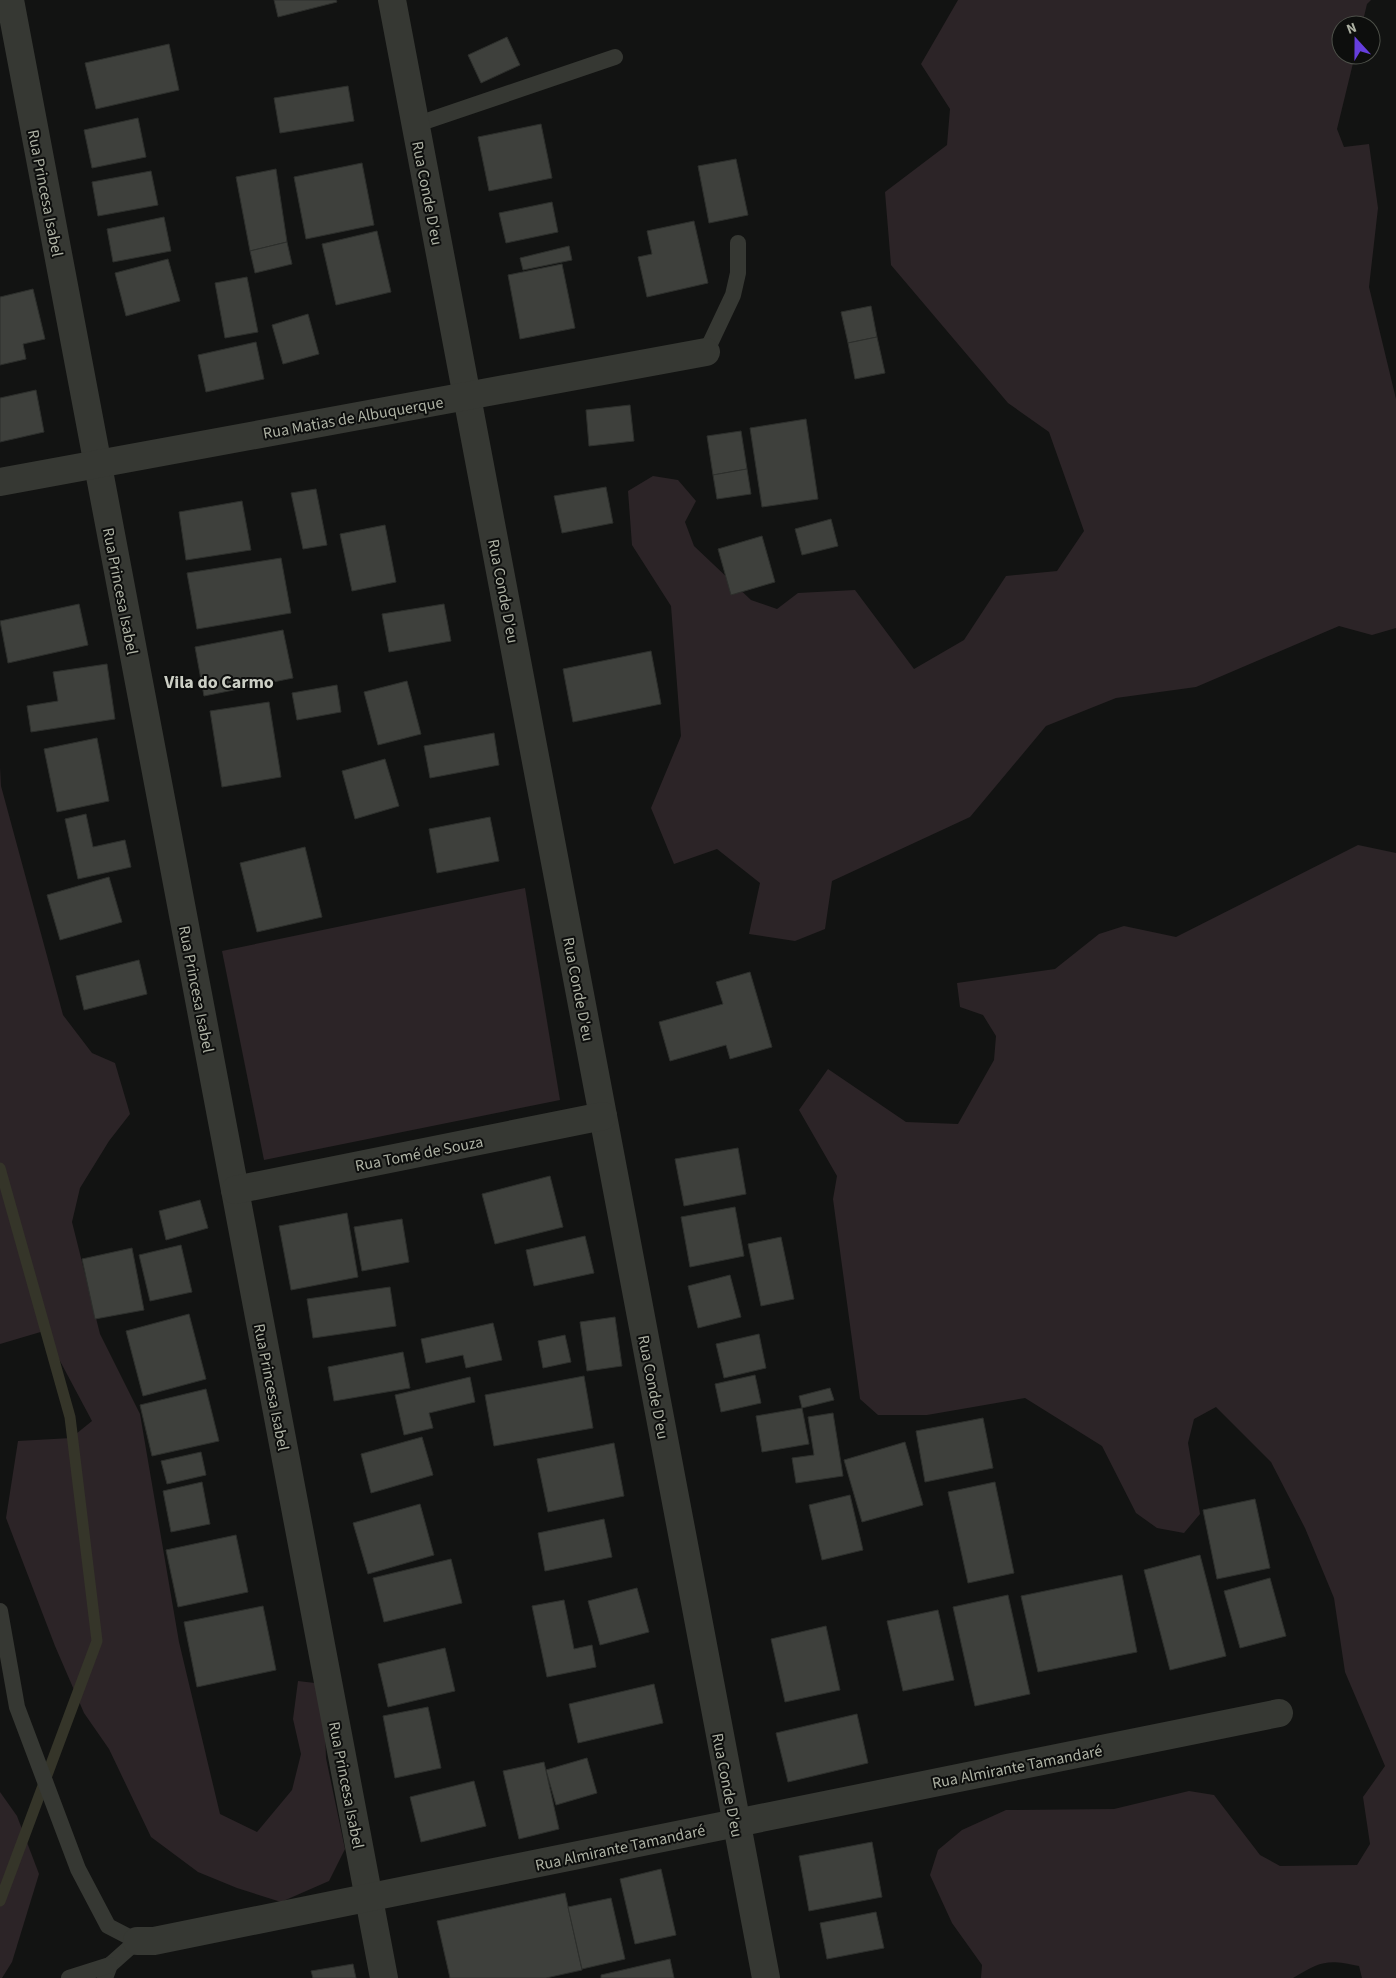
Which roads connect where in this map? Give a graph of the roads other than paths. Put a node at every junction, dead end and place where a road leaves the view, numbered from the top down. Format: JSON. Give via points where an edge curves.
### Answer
{"nodes":[{"id":1,"x":10,"y":0,"type":"edge"},
{"id":2,"x":392,"y":0,"type":"edge"},
{"id":3,"x":615,"y":57,"type":"dead end"},
{"id":4,"x":415,"y":125,"type":"junction"},
{"id":5,"x":738,"y":243,"type":"dead end"},
{"id":6,"x":706,"y":352,"type":"joint"},
{"id":7,"x":467,"y":396,"type":"junction"},
{"id":8,"x":97,"y":464,"type":"junction"},
{"id":9,"x":0,"y":482,"type":"edge"},
{"id":10,"x":603,"y":1116,"type":"junction"},
{"id":11,"x":235,"y":1190,"type":"junction"},
{"id":12,"x":0,"y":1611,"type":"edge"},
{"id":13,"x":1279,"y":1713,"type":"dead end"},
{"id":14,"x":736,"y":1823,"type":"junction"},
{"id":15,"x":368,"y":1898,"type":"junction"},
{"id":16,"x":137,"y":1941,"type":"junction"},
{"id":17,"x":107,"y":1972,"type":"edge"},
{"id":18,"x":70,"y":1978,"type":"edge"},
{"id":19,"x":384,"y":1978,"type":"edge"},
{"id":20,"x":766,"y":1978,"type":"edge"}],
"edges":[{"from":1,"to":8,"type":"street","name":"Rua Princesa Isabel"},
{"from":2,"to":4,"type":"street","name":"Rua Conde D'eu"},
{"from":3,"to":4,"type":"lane"},
{"from":4,"to":7,"type":"street","name":"Rua Conde D'eu"},
{"from":5,"to":6,"type":"lane","via":[[738,273],[733,295]]},
{"from":6,"to":7,"type":"street","name":"Rua Matias de Albuquerque"},
{"from":7,"to":8,"type":"street","name":"Rua Matias de Albuquerque"},
{"from":7,"to":10,"type":"street","name":"Rua Conde D'eu"},
{"from":8,"to":9,"type":"street","name":"Rua Matias de Albuquerque"},
{"from":8,"to":11,"type":"street","name":"Rua Princesa Isabel"},
{"from":10,"to":11,"type":"street","name":"Rua Tomé de Souza"},
{"from":10,"to":14,"type":"street","name":"Rua Conde D'eu"},
{"from":11,"to":15,"type":"street","name":"Rua Princesa Isabel"},
{"from":12,"to":16,"type":"lane","via":[[17,1707],[78,1868],[108,1926]]},
{"from":13,"to":14,"type":"street","name":"Rua Almirante Tamandaré"},
{"from":14,"to":15,"type":"street","name":"Rua Almirante Tamandaré"},
{"from":14,"to":20,"type":"street","name":"Rua Conde D'eu"},
{"from":15,"to":16,"type":"street","name":"Rua Almirante Tamandaré","via":[[154,1941]]},
{"from":15,"to":19,"type":"street","name":"Rua Princesa Isabel"},
{"from":16,"to":17,"type":"lane"},
{"from":17,"to":18,"type":"lane"}]}
